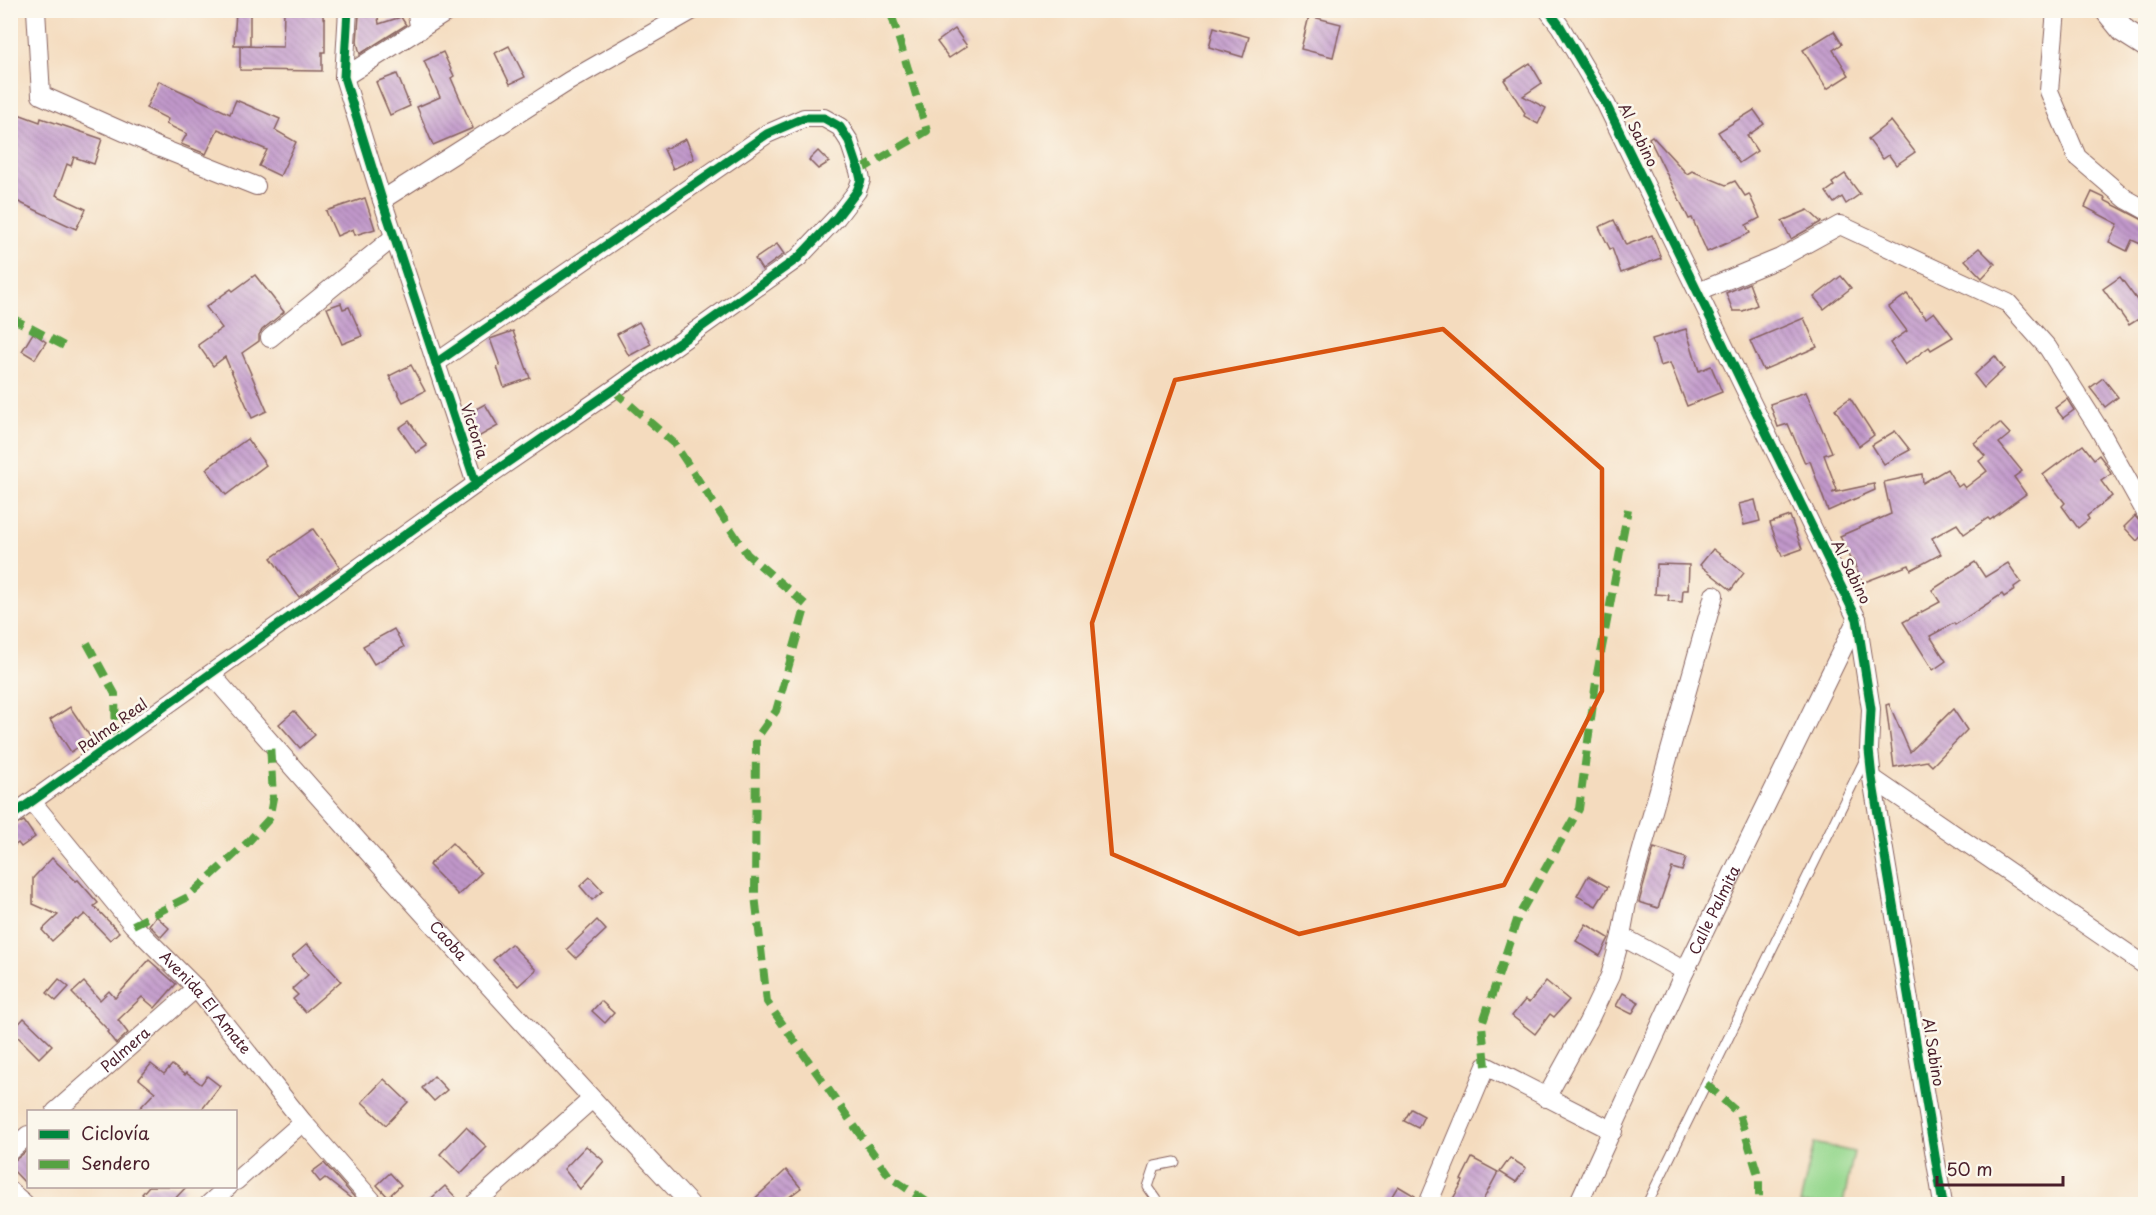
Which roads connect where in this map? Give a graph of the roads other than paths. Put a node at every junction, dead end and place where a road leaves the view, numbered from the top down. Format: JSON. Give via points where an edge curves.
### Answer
{"nodes":[{"id":1,"x":36,"y":10,"type":"edge"},
{"id":2,"x":348,"y":10,"type":"edge"},
{"id":3,"x":416,"y":10,"type":"edge"},
{"id":4,"x":450,"y":10,"type":"edge"},
{"id":5,"x":693,"y":10,"type":"edge"},
{"id":6,"x":1548,"y":10,"type":"edge"},
{"id":7,"x":2056,"y":10,"type":"edge"},
{"id":8,"x":2107,"y":10,"type":"edge"},
{"id":9,"x":420,"y":30,"type":"junction"},
{"id":10,"x":2145,"y":45,"type":"edge"},
{"id":11,"x":344,"y":77,"type":"junction"},
{"id":12,"x":256,"y":186,"type":"dead end"},
{"id":13,"x":382,"y":200,"type":"junction"},
{"id":14,"x":2145,"y":210,"type":"edge"},
{"id":15,"x":394,"y":237,"type":"junction"},
{"id":16,"x":1698,"y":292,"type":"junction"},
{"id":17,"x":270,"y":338,"type":"dead end"},
{"id":18,"x":436,"y":363,"type":"junction"},
{"id":19,"x":476,"y":484,"type":"junction"},
{"id":20,"x":2145,"y":513,"type":"edge"},
{"id":21,"x":1714,"y":595,"type":"dead end"},
{"id":22,"x":1857,"y":619,"type":"junction"},
{"id":23,"x":211,"y":674,"type":"junction"},
{"id":24,"x":1869,"y":750,"type":"junction"},
{"id":25,"x":1872,"y":778,"type":"junction"},
{"id":26,"x":33,"y":803,"type":"junction"},
{"id":27,"x":10,"y":817,"type":"edge"},
{"id":28,"x":1621,"y":936,"type":"junction"},
{"id":29,"x":2145,"y":966,"type":"edge"},
{"id":30,"x":1685,"y":971,"type":"junction"},
{"id":31,"x":196,"y":988,"type":"junction"},
{"id":32,"x":1546,"y":1098,"type":"junction"},
{"id":33,"x":592,"y":1099,"type":"junction"},
{"id":34,"x":57,"y":1110,"type":"edge"},
{"id":35,"x":303,"y":1122,"type":"junction"},
{"id":36,"x":1613,"y":1131,"type":"junction"},
{"id":37,"x":27,"y":1136,"type":"edge"},
{"id":38,"x":10,"y":1151,"type":"edge"},
{"id":39,"x":1175,"y":1162,"type":"dead end"},
{"id":40,"x":237,"y":1180,"type":"edge"},
{"id":41,"x":227,"y":1188,"type":"edge"},
{"id":42,"x":10,"y":1191,"type":"edge"},
{"id":43,"x":24,"y":1204,"type":"edge"},
{"id":44,"x":209,"y":1204,"type":"edge"},
{"id":45,"x":375,"y":1204,"type":"edge"},
{"id":46,"x":474,"y":1204,"type":"edge"},
{"id":47,"x":690,"y":1204,"type":"edge"},
{"id":48,"x":1160,"y":1204,"type":"edge"},
{"id":49,"x":1428,"y":1204,"type":"edge"},
{"id":50,"x":1578,"y":1204,"type":"edge"},
{"id":51,"x":1647,"y":1204,"type":"edge"},
{"id":52,"x":1943,"y":1204,"type":"edge"}],
"edges":[{"from":1,"to":12,"type":"street","via":[[41,95]]},
{"from":2,"to":11,"type":"street"},
{"from":3,"to":9,"type":"street"},
{"from":4,"to":9,"type":"street"},
{"from":5,"to":13,"type":"street","via":[[569,81]]},
{"from":6,"to":16,"type":"street","name":"Al Sabino","via":[[1606,104]]},
{"from":7,"to":14,"type":"street","via":[[2049,91],[2077,158]]},
{"from":8,"to":10,"type":"main road","via":[[2124,30]]},
{"from":9,"to":11,"type":"street"},
{"from":11,"to":13,"type":"street","name":"Victoria"},
{"from":13,"to":15,"type":"street","name":"Victoria"},
{"from":15,"to":17,"type":"street"},
{"from":15,"to":18,"type":"street","name":"Victoria"},
{"from":16,"to":20,"type":"street","via":[[1780,258],[1840,225],[2008,303],[2048,348]]},
{"from":16,"to":22,"type":"street","name":"Al Sabino"},
{"from":18,"to":19,"type":"street","name":"Victoria"},
{"from":18,"to":19,"type":"street","via":[[767,134],[804,118],[824,118],[840,127],[849,141],[861,180],[857,191],[798,258]]},
{"from":19,"to":23,"type":"street"},
{"from":21,"to":28,"type":"street"},
{"from":22,"to":24,"type":"street","name":"Al Sabino","via":[[1871,709]]},
{"from":22,"to":30,"type":"street","name":"Calle Palmita"},
{"from":23,"to":26,"type":"street","name":"Palma Real"},
{"from":23,"to":33,"type":"street","name":"Caoba"},
{"from":24,"to":25,"type":"street","name":"Al Sabino"},
{"from":24,"to":51,"type":"lane"},
{"from":25,"to":29,"type":"street"},
{"from":25,"to":52,"type":"street","name":"Al Sabino"},
{"from":26,"to":27,"type":"street","name":"Palma Real"},
{"from":26,"to":31,"type":"street","name":"Avenida El Amate","via":[[133,925]]},
{"from":28,"to":30,"type":"street"},
{"from":28,"to":32,"type":"street","via":[[1610,976]]},
{"from":30,"to":36,"type":"street","name":"Calle Palmita"},
{"from":31,"to":34,"type":"street","name":"Palmera"},
{"from":31,"to":35,"type":"street","name":"Avenida El Amate"},
{"from":32,"to":36,"type":"street"},
{"from":32,"to":49,"type":"street","via":[[1486,1066]]},
{"from":33,"to":46,"type":"street"},
{"from":33,"to":47,"type":"street","name":"Caoba"},
{"from":35,"to":40,"type":"street"},
{"from":35,"to":45,"type":"street","name":"Avenida El Amate"},
{"from":36,"to":50,"type":"street","name":"Calle Palmita"},
{"from":37,"to":38,"type":"street"},
{"from":39,"to":48,"type":"lane","via":[[1155,1166],[1148,1188]]},
{"from":41,"to":44,"type":"street"},
{"from":42,"to":43,"type":"street"}]}
